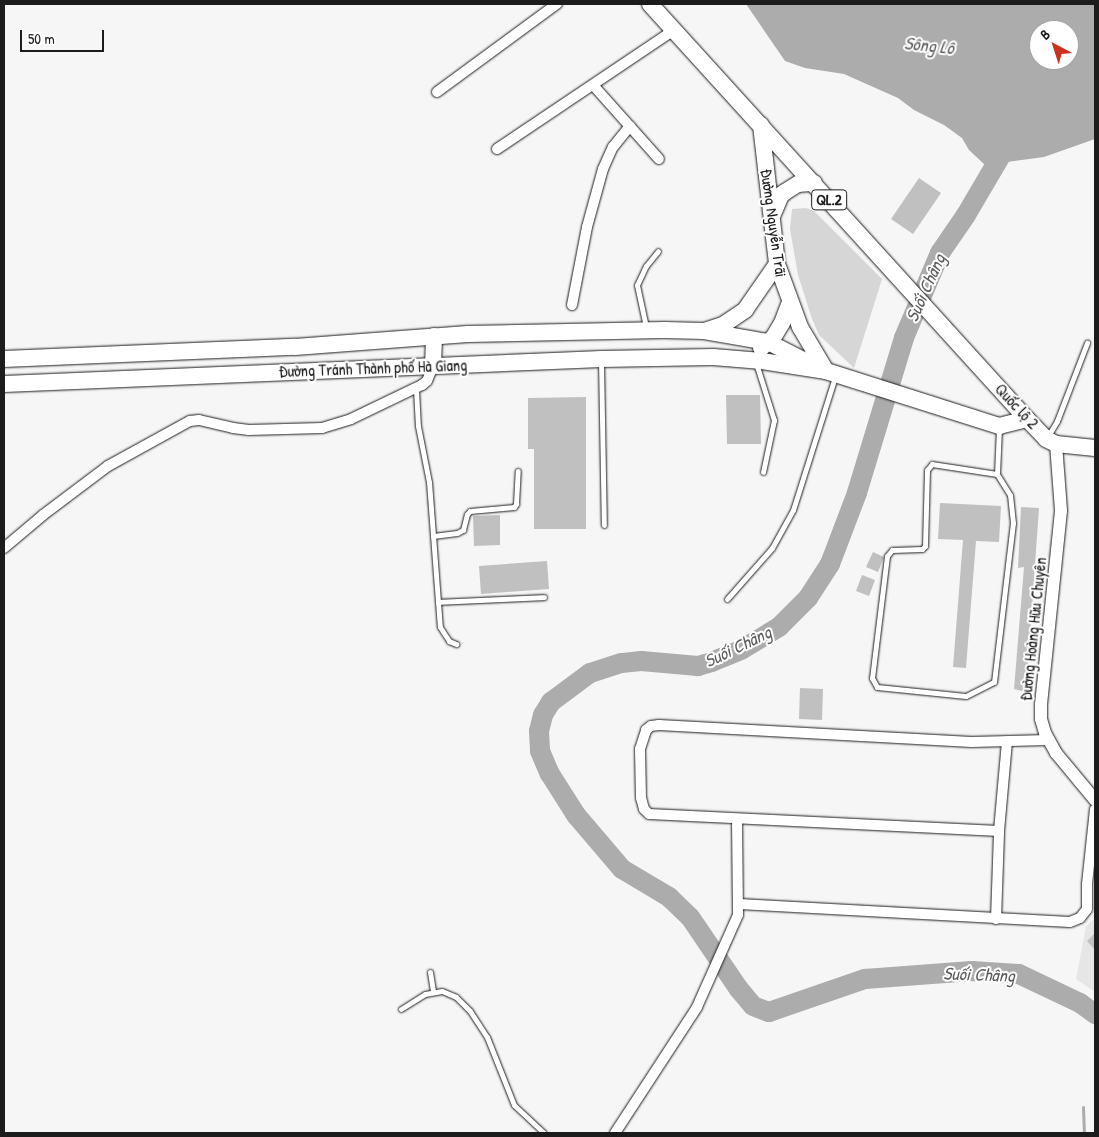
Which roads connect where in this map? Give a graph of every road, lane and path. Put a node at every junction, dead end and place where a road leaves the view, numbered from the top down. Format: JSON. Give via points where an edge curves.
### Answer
{"nodes":[{"id":1,"x":556,"y":4,"type":"edge"},
{"id":2,"x":650,"y":4,"type":"edge"},
{"id":3,"x":674,"y":30,"type":"junction"},
{"id":4,"x":593,"y":84,"type":"junction"},
{"id":5,"x":437,"y":92,"type":"dead end"},
{"id":6,"x":761,"y":125,"type":"junction"},
{"id":7,"x":630,"y":126,"type":"junction"},
{"id":8,"x":497,"y":149,"type":"dead end"},
{"id":9,"x":659,"y":159,"type":"dead end"},
{"id":10,"x":814,"y":183,"type":"junction"},
{"id":11,"x":772,"y":216,"type":"junction"},
{"id":12,"x":658,"y":251,"type":"dead end"},
{"id":13,"x":777,"y":264,"type":"junction"},
{"id":14,"x":790,"y":302,"type":"junction"},
{"id":15,"x":572,"y":305,"type":"dead end"},
{"id":16,"x":647,"y":330,"type":"junction"},
{"id":17,"x":704,"y":331,"type":"junction"},
{"id":18,"x":434,"y":336,"type":"junction"},
{"id":19,"x":953,"y":337,"type":"joint"},
{"id":20,"x":768,"y":342,"type":"junction"},
{"id":21,"x":1087,"y":343,"type":"dead end"},
{"id":22,"x":601,"y":359,"type":"junction"},
{"id":23,"x":4,"y":360,"type":"edge"},
{"id":24,"x":748,"y":360,"type":"junction"},
{"id":25,"x":433,"y":366,"type":"junction"},
{"id":26,"x":835,"y":374,"type":"junction"},
{"id":27,"x":4,"y":384,"type":"edge"},
{"id":28,"x":416,"y":388,"type":"junction"},
{"id":29,"x":1027,"y":419,"type":"junction"},
{"id":30,"x":999,"y":426,"type":"junction"},
{"id":31,"x":1051,"y":441,"type":"junction"},
{"id":32,"x":1095,"y":448,"type":"edge"},
{"id":33,"x":518,"y":470,"type":"dead end"},
{"id":34,"x":763,"y":472,"type":"dead end"},
{"id":35,"x":997,"y":474,"type":"junction"},
{"id":36,"x":604,"y":525,"type":"dead end"},
{"id":37,"x":433,"y":536,"type":"junction"},
{"id":38,"x":4,"y":548,"type":"edge"},
{"id":39,"x":544,"y":597,"type":"dead end"},
{"id":40,"x":727,"y":599,"type":"dead end"},
{"id":41,"x":438,"y":602,"type":"junction"},
{"id":42,"x":456,"y":644,"type":"dead end"},
{"id":43,"x":1048,"y":740,"type":"junction"},
{"id":44,"x":1007,"y":741,"type":"junction"},
{"id":45,"x":1095,"y":800,"type":"edge"},
{"id":46,"x":1095,"y":809,"type":"edge"},
{"id":47,"x":737,"y":818,"type":"junction"},
{"id":48,"x":999,"y":831,"type":"junction"},
{"id":49,"x":739,"y":904,"type":"junction"},
{"id":50,"x":1095,"y":913,"type":"edge"},
{"id":51,"x":1084,"y":914,"type":"junction"},
{"id":52,"x":996,"y":919,"type":"junction"},
{"id":53,"x":430,"y":972,"type":"dead end"},
{"id":54,"x":433,"y":992,"type":"junction"},
{"id":55,"x":401,"y":1009,"type":"dead end"},
{"id":56,"x":544,"y":1133,"type":"edge"},
{"id":57,"x":615,"y":1133,"type":"edge"}],
"edges":[{"from":1,"to":5,"type":"street"},
{"from":2,"to":3,"type":"main road","name":"Đường Nguyễn Trãi","number":"QL.2"},
{"from":3,"to":4,"type":"street"},
{"from":3,"to":6,"type":"main road","name":"Đường Nguyễn Trãi","number":"QL.2"},
{"from":4,"to":7,"type":"street"},
{"from":4,"to":8,"type":"street"},
{"from":6,"to":10,"type":"main road","name":"Đường Nguyễn Trãi","number":"QL.2"},
{"from":6,"to":11,"type":"main road","name":"Đường Nguyễn Trãi"},
{"from":7,"to":9,"type":"street"},
{"from":7,"to":15,"type":"street","via":[[613,146],[602,169]]},
{"from":10,"to":11,"type":"main road","via":[[798,184],[785,192]]},
{"from":10,"to":19,"type":"main road","name":"Đường Nguyễn Trãi","number":"QL.2"},
{"from":11,"to":13,"type":"main road","name":"Đường Nguyễn Trãi"},
{"from":12,"to":16,"type":"lane","via":[[637,285]]},
{"from":13,"to":14,"type":"main road","name":"Đường Nguyễn Trãi"},
{"from":13,"to":17,"type":"main road","via":[[745,310],[723,325]]},
{"from":14,"to":20,"type":"main road","via":[[782,323]]},
{"from":14,"to":26,"type":"main road","name":"Đường Nguyễn Trãi","via":[[800,328]]},
{"from":16,"to":17,"type":"main road","name":"Đường Tránh Thành phố Hà Giang"},
{"from":16,"to":18,"type":"main road","name":"Đường Tránh Thành phố Hà Giang"},
{"from":17,"to":20,"type":"main road"},
{"from":18,"to":23,"type":"main road","name":"Đường Tránh Thành phố Hà Giang","via":[[295,347]]},
{"from":18,"to":25,"type":"main road"},
{"from":19,"to":29,"type":"main road","name":"Quốc lộ 2","number":"QL.2"},
{"from":20,"to":24,"type":"main road"},
{"from":20,"to":26,"type":"main road"},
{"from":21,"to":31,"type":"lane"},
{"from":22,"to":24,"type":"main road","name":"Đường Tránh Thành phố Hà Giang","via":[[713,357]]},
{"from":22,"to":25,"type":"main road","name":"Đường Tránh Thành phố Hà Giang"},
{"from":22,"to":36,"type":"lane"},
{"from":24,"to":26,"type":"main road","name":"Đường Tránh Thành phố Hà Giang"},
{"from":24,"to":34,"type":"lane","via":[[769,400],[774,420]]},
{"from":25,"to":27,"type":"main road","name":"Đường Tránh Thành phố Hà Giang"},
{"from":25,"to":28,"type":"street","via":[[427,381]]},
{"from":26,"to":30,"type":"main road"},
{"from":26,"to":40,"type":"lane","via":[[792,510],[772,548]]},
{"from":28,"to":37,"type":"lane"},
{"from":28,"to":38,"type":"street","via":[[351,419],[322,428],[249,430],[190,421],[108,466]]},
{"from":29,"to":30,"type":"main road"},
{"from":29,"to":31,"type":"main road","name":"Quốc lộ 2","number":"QL.2"},
{"from":30,"to":35,"type":"lane"},
{"from":31,"to":32,"type":"main road"},
{"from":31,"to":43,"type":"street","name":"Đường Hoàng Hữu Chuyên","via":[[1061,511],[1041,704]]},
{"from":33,"to":37,"type":"lane","via":[[514,507],[470,511],[463,530]]},
{"from":35,"to":35,"type":"lane","via":[[1010,495],[1013,522],[994,682],[966,696],[877,687],[872,678],[887,556],[892,550],[922,549],[925,546],[927,470],[932,464]]},
{"from":37,"to":41,"type":"lane"},
{"from":39,"to":41,"type":"lane"},
{"from":41,"to":42,"type":"lane","via":[[440,627]]},
{"from":43,"to":44,"type":"street"},
{"from":43,"to":45,"type":"street","name":"Đường Hoàng Hữu Chuyên"},
{"from":44,"to":47,"type":"street","via":[[972,742],[659,725],[646,730],[640,749],[641,798],[646,812]]},
{"from":44,"to":48,"type":"street"},
{"from":46,"to":51,"type":"street","via":[[1087,884],[1089,902]]},
{"from":47,"to":48,"type":"street"},
{"from":47,"to":49,"type":"street"},
{"from":48,"to":52,"type":"street"},
{"from":49,"to":52,"type":"street"},
{"from":49,"to":57,"type":"street","via":[[738,916],[697,1007]]},
{"from":50,"to":51,"type":"street"},
{"from":51,"to":52,"type":"street","via":[[1070,922]]},
{"from":53,"to":54,"type":"lane"},
{"from":54,"to":55,"type":"lane","via":[[419,996]]},
{"from":54,"to":56,"type":"lane","via":[[448,992],[470,1011],[487,1037],[514,1105]]}]}
